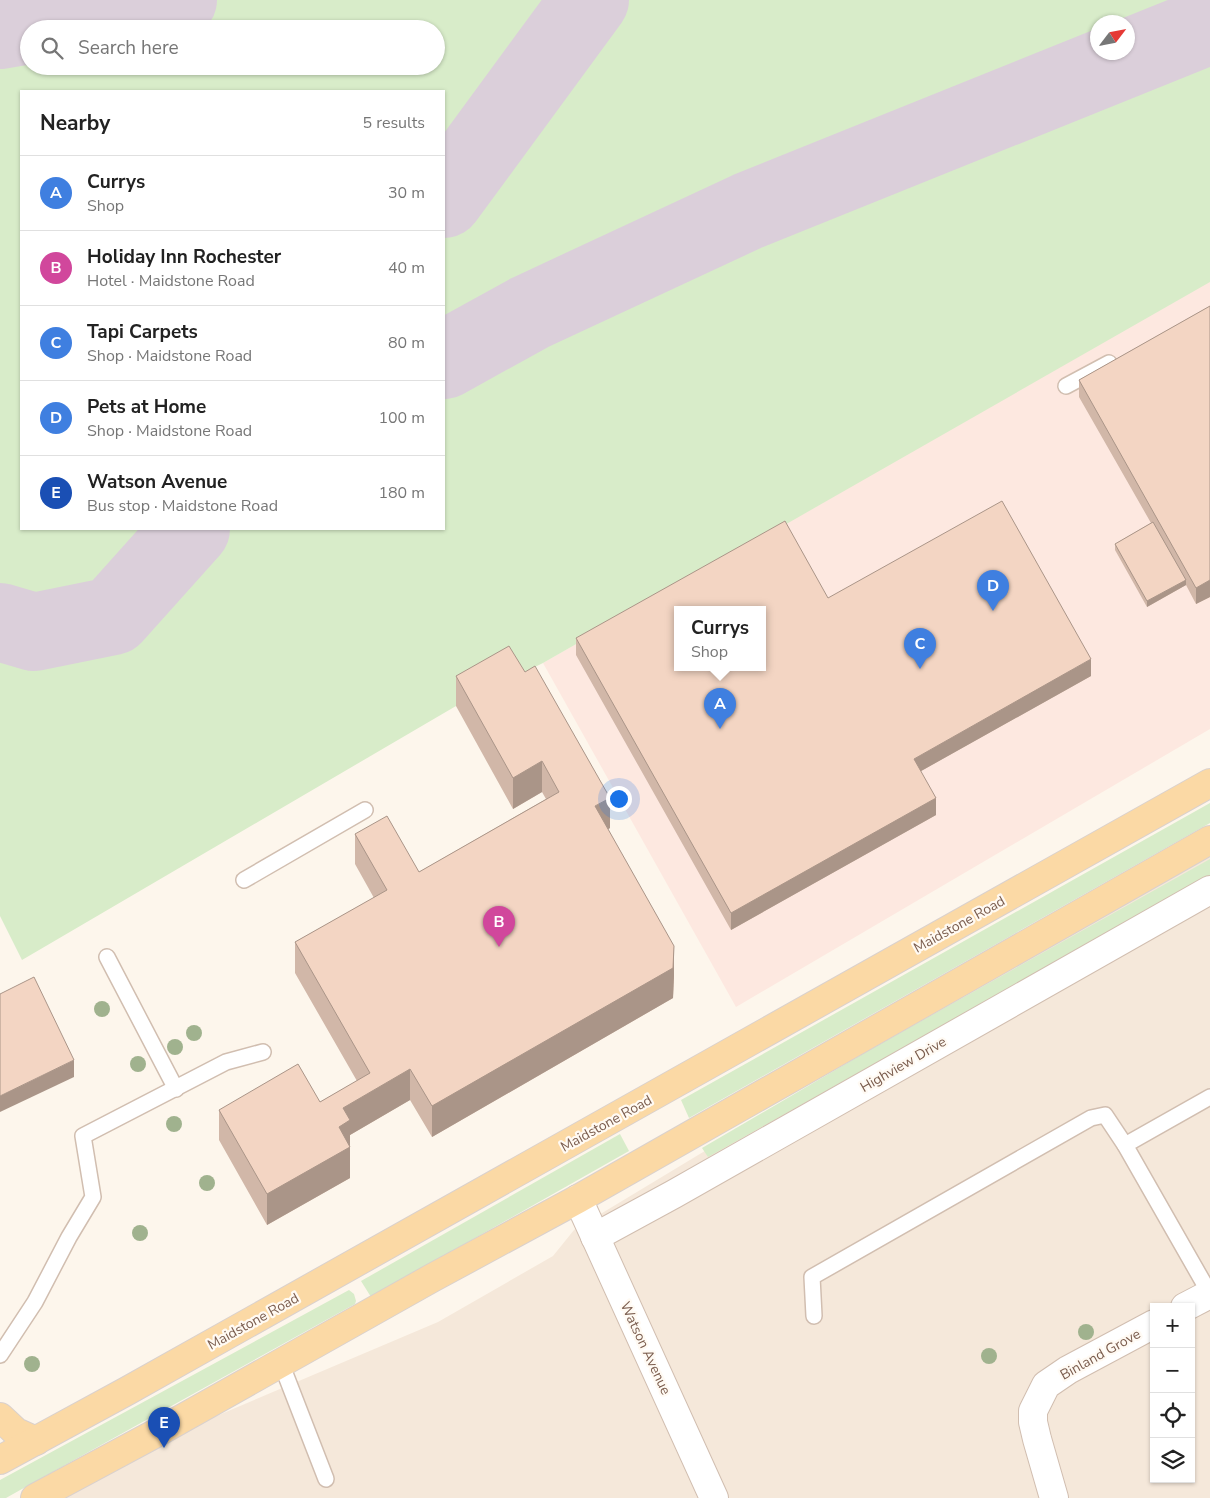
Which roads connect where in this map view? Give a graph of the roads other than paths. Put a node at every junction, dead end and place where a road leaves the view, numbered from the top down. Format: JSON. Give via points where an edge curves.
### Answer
{"nodes":[{"id":1,"x":1125,"y":355,"type":"edge"},
{"id":2,"x":1066,"y":386,"type":"dead end"},
{"id":3,"x":1210,"y":783,"type":"edge"},
{"id":4,"x":365,"y":810,"type":"dead end"},
{"id":5,"x":1210,"y":840,"type":"edge"},
{"id":6,"x":244,"y":880,"type":"dead end"},
{"id":7,"x":1210,"y":890,"type":"edge"},
{"id":8,"x":106,"y":957,"type":"dead end"},
{"id":9,"x":263,"y":1052,"type":"dead end"},
{"id":10,"x":176,"y":1089,"type":"junction"},
{"id":11,"x":1210,"y":1097,"type":"edge"},
{"id":12,"x":1125,"y":1145,"type":"junction"},
{"id":13,"x":578,"y":1199,"type":"junction"},
{"id":14,"x":595,"y":1237,"type":"junction"},
{"id":15,"x":1210,"y":1294,"type":"edge"},
{"id":16,"x":1193,"y":1303,"type":"edge"},
{"id":17,"x":814,"y":1316,"type":"dead end"},
{"id":18,"x":1150,"y":1326,"type":"edge"},
{"id":19,"x":0,"y":1355,"type":"edge"},
{"id":20,"x":280,"y":1363,"type":"junction"},
{"id":21,"x":0,"y":1417,"type":"edge"},
{"id":22,"x":36,"y":1441,"type":"junction"},
{"id":23,"x":0,"y":1460,"type":"edge"},
{"id":24,"x":326,"y":1479,"type":"dead end"},
{"id":25,"x":35,"y":1498,"type":"edge"},
{"id":26,"x":714,"y":1498,"type":"edge"},
{"id":27,"x":1054,"y":1498,"type":"edge"}],
"edges":[{"from":1,"to":2,"type":"lane"},
{"from":3,"to":22,"type":"main road","name":"Maidstone Road"},
{"from":4,"to":6,"type":"lane"},
{"from":5,"to":13,"type":"main road"},
{"from":7,"to":14,"type":"street","name":"Highview Drive"},
{"from":8,"to":10,"type":"lane"},
{"from":9,"to":10,"type":"lane","via":[[226,1062]]},
{"from":10,"to":19,"type":"lane","via":[[84,1136],[93,1197],[35,1302]]},
{"from":11,"to":12,"type":"lane"},
{"from":12,"to":15,"type":"lane"},
{"from":12,"to":17,"type":"lane","via":[[1105,1115],[1091,1118],[812,1277]]},
{"from":13,"to":14,"type":"street","name":"Watson Avenue"},
{"from":13,"to":20,"type":"main road"},
{"from":14,"to":26,"type":"street","name":"Watson Avenue"},
{"from":15,"to":16,"type":"street"},
{"from":18,"to":27,"type":"street","name":"Binland Grove","via":[[1046,1385],[1033,1411],[1033,1422]]},
{"from":20,"to":24,"type":"lane"},
{"from":20,"to":25,"type":"main road"},
{"from":21,"to":22,"type":"main road","via":[[16,1432]]},
{"from":22,"to":23,"type":"main road","name":"Maidstone Road"}]}
